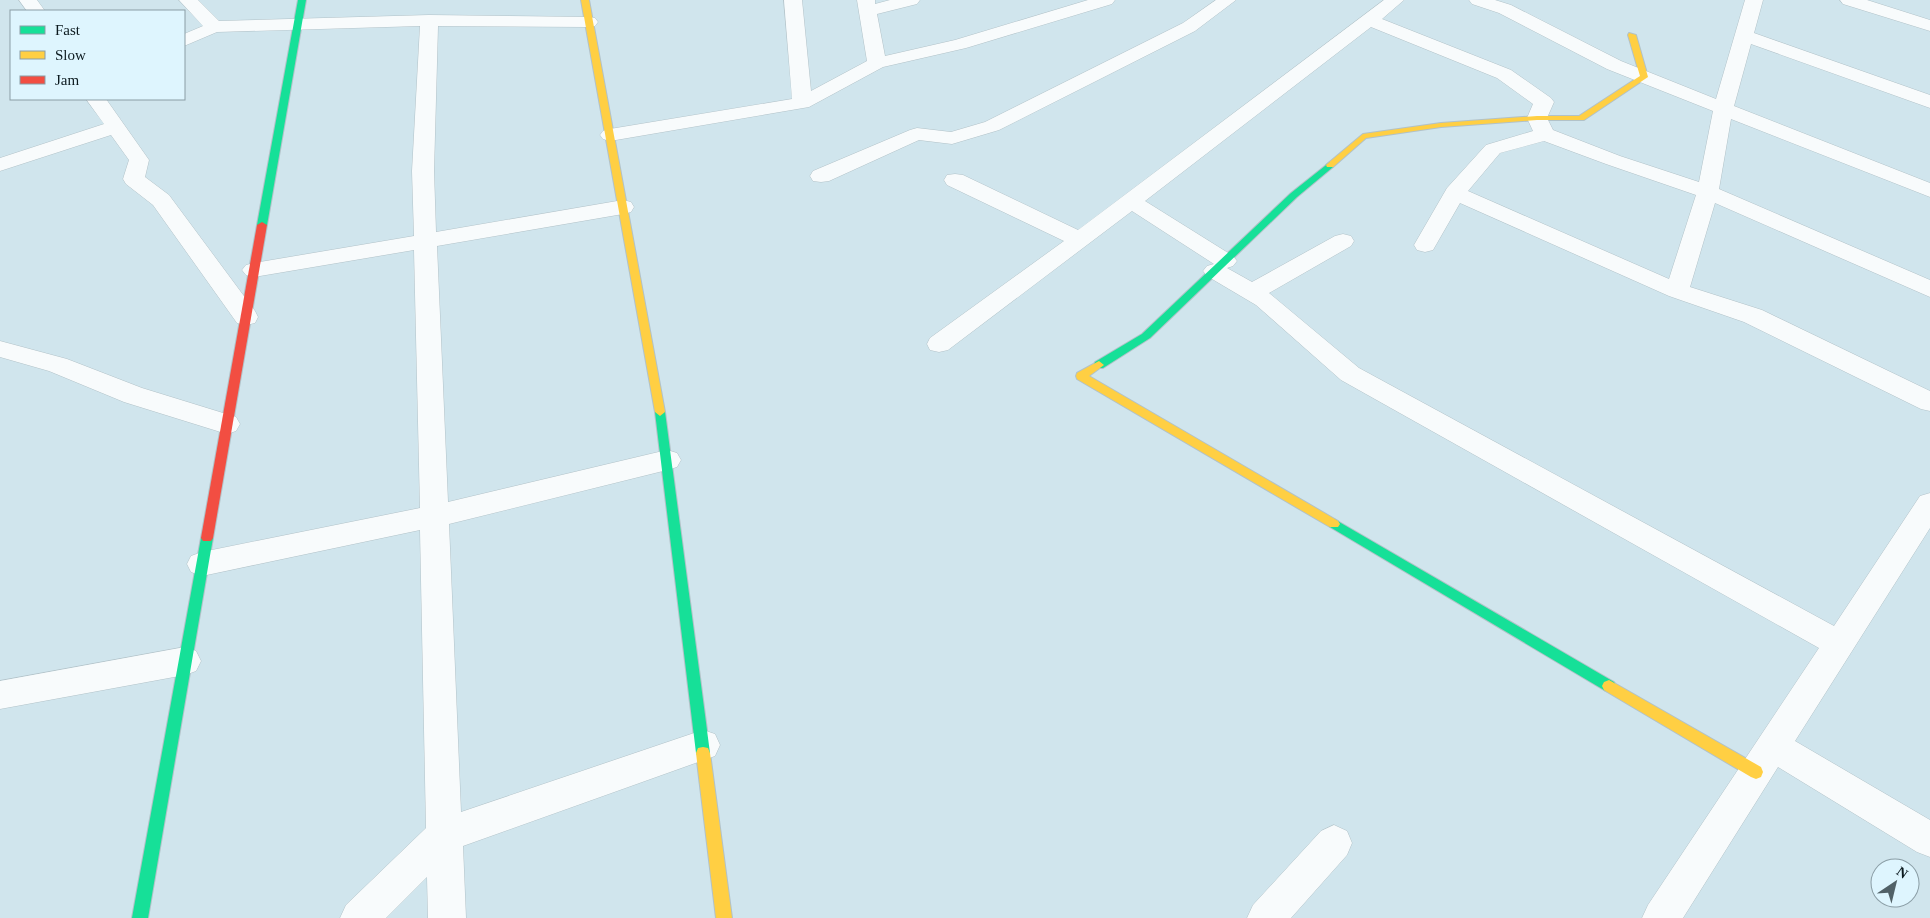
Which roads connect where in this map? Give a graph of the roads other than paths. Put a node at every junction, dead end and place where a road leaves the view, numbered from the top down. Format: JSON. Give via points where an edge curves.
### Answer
{"nodes":[{"id":1,"x":188,"y":0,"type":"edge"},
{"id":2,"x":302,"y":0,"type":"edge"},
{"id":3,"x":450,"y":0,"type":"edge"},
{"id":4,"x":585,"y":0,"type":"edge"},
{"id":5,"x":793,"y":0,"type":"edge"},
{"id":6,"x":911,"y":0,"type":"edge"},
{"id":7,"x":1106,"y":0,"type":"edge"},
{"id":8,"x":1227,"y":0,"type":"edge"},
{"id":9,"x":1395,"y":0,"type":"edge"},
{"id":10,"x":1478,"y":0,"type":"edge"},
{"id":11,"x":1754,"y":0,"type":"edge"},
{"id":12,"x":1849,"y":0,"type":"edge"},
{"id":13,"x":867,"y":6,"type":"edge"},
{"id":14,"x":441,"y":20,"type":"junction"},
{"id":15,"x":1369,"y":20,"type":"junction"},
{"id":16,"x":589,"y":22,"type":"junction"},
{"id":17,"x":298,"y":25,"type":"junction"},
{"id":18,"x":1930,"y":26,"type":"edge"},
{"id":19,"x":214,"y":27,"type":"junction"},
{"id":20,"x":1632,"y":36,"type":"dead end"},
{"id":21,"x":1744,"y":36,"type":"junction"},
{"id":22,"x":185,"y":41,"type":"edge"},
{"id":23,"x":877,"y":63,"type":"junction"},
{"id":24,"x":1644,"y":77,"type":"junction"},
{"id":25,"x":97,"y":100,"type":"edge"},
{"id":26,"x":1930,"y":102,"type":"edge"},
{"id":27,"x":802,"y":103,"type":"junction"},
{"id":28,"x":1723,"y":109,"type":"junction"},
{"id":29,"x":1541,"y":126,"type":"junction"},
{"id":30,"x":116,"y":127,"type":"junction"},
{"id":31,"x":610,"y":135,"type":"junction"},
{"id":32,"x":0,"y":165,"type":"edge"},
{"id":33,"x":821,"y":176,"type":"dead end"},
{"id":34,"x":955,"y":180,"type":"dead end"},
{"id":35,"x":1708,"y":192,"type":"junction"},
{"id":36,"x":1930,"y":192,"type":"edge"},
{"id":37,"x":1454,"y":193,"type":"junction"},
{"id":38,"x":1131,"y":200,"type":"junction"},
{"id":39,"x":623,"y":206,"type":"junction"},
{"id":40,"x":425,"y":240,"type":"junction"},
{"id":41,"x":1080,"y":240,"type":"junction"},
{"id":42,"x":1342,"y":240,"type":"dead end"},
{"id":43,"x":1425,"y":245,"type":"dead end"},
{"id":44,"x":1220,"y":266,"type":"junction"},
{"id":45,"x":254,"y":270,"type":"junction"},
{"id":46,"x":1930,"y":289,"type":"edge"},
{"id":47,"x":1677,"y":291,"type":"junction"},
{"id":48,"x":1251,"y":293,"type":"junction"},
{"id":49,"x":246,"y":317,"type":"junction"},
{"id":50,"x":938,"y":344,"type":"dead end"},
{"id":51,"x":0,"y":349,"type":"edge"},
{"id":52,"x":1930,"y":402,"type":"edge"},
{"id":53,"x":227,"y":424,"type":"junction"},
{"id":54,"x":667,"y":460,"type":"junction"},
{"id":55,"x":1930,"y":504,"type":"edge"},
{"id":56,"x":434,"y":516,"type":"junction"},
{"id":57,"x":202,"y":564,"type":"junction"},
{"id":58,"x":1839,"y":644,"type":"junction"},
{"id":59,"x":185,"y":660,"type":"junction"},
{"id":60,"x":0,"y":695,"type":"edge"},
{"id":61,"x":703,"y":745,"type":"junction"},
{"id":62,"x":1764,"y":759,"type":"junction"},
{"id":63,"x":444,"y":835,"type":"junction"},
{"id":64,"x":1930,"y":840,"type":"edge"},
{"id":65,"x":1334,"y":842,"type":"dead end"},
{"id":66,"x":1666,"y":916,"type":"edge"},
{"id":67,"x":140,"y":918,"type":"edge"},
{"id":68,"x":360,"y":918,"type":"edge"},
{"id":69,"x":447,"y":918,"type":"edge"},
{"id":70,"x":724,"y":918,"type":"edge"},
{"id":71,"x":1266,"y":918,"type":"edge"}],
"edges":[{"from":1,"to":19,"type":"street"},
{"from":2,"to":17,"type":"street"},
{"from":3,"to":14,"type":"street"},
{"from":4,"to":16,"type":"street"},
{"from":5,"to":27,"type":"street"},
{"from":6,"to":13,"type":"street"},
{"from":7,"to":23,"type":"street","via":[[960,44]]},
{"from":8,"to":33,"type":"street","via":[[1189,27],[992,126],[952,138],[917,134]]},
{"from":9,"to":15,"type":"street"},
{"from":10,"to":24,"type":"street"},
{"from":11,"to":21,"type":"street"},
{"from":12,"to":18,"type":"street"},
{"from":13,"to":23,"type":"street"},
{"from":14,"to":16,"type":"street"},
{"from":14,"to":17,"type":"street"},
{"from":14,"to":40,"type":"street","via":[[423,171]]},
{"from":15,"to":29,"type":"street","via":[[1504,74],[1544,102]]},
{"from":15,"to":38,"type":"street"},
{"from":16,"to":31,"type":"street"},
{"from":17,"to":19,"type":"street"},
{"from":17,"to":45,"type":"street"},
{"from":19,"to":22,"type":"street"},
{"from":20,"to":24,"type":"street"},
{"from":21,"to":26,"type":"street"},
{"from":21,"to":28,"type":"street"},
{"from":23,"to":27,"type":"street"},
{"from":24,"to":28,"type":"street"},
{"from":24,"to":29,"type":"street","via":[[1580,118]]},
{"from":25,"to":30,"type":"street"},
{"from":27,"to":31,"type":"street"},
{"from":28,"to":35,"type":"street"},
{"from":28,"to":36,"type":"street"},
{"from":29,"to":35,"type":"street","via":[[1613,160]]},
{"from":29,"to":37,"type":"street","via":[[1493,149]]},
{"from":29,"to":44,"type":"street","via":[[1441,125],[1363,136],[1294,195]]},
{"from":30,"to":32,"type":"street"},
{"from":30,"to":49,"type":"street","via":[[139,160],[134,179],[161,200]]},
{"from":31,"to":39,"type":"street"},
{"from":34,"to":41,"type":"street"},
{"from":35,"to":46,"type":"street"},
{"from":35,"to":47,"type":"street"},
{"from":37,"to":43,"type":"street"},
{"from":37,"to":47,"type":"street"},
{"from":38,"to":41,"type":"street"},
{"from":38,"to":44,"type":"street"},
{"from":39,"to":40,"type":"street"},
{"from":39,"to":54,"type":"street"},
{"from":40,"to":45,"type":"street"},
{"from":40,"to":56,"type":"street"},
{"from":41,"to":50,"type":"street"},
{"from":42,"to":48,"type":"street"},
{"from":44,"to":48,"type":"street"},
{"from":44,"to":62,"type":"street","via":[[1146,336],[1080,376]]},
{"from":45,"to":49,"type":"street"},
{"from":47,"to":52,"type":"street","via":[[1753,316]]},
{"from":48,"to":58,"type":"street","via":[[1264,300],[1350,374]]},
{"from":49,"to":53,"type":"street"},
{"from":51,"to":53,"type":"street","via":[[58,365],[133,395]]},
{"from":53,"to":57,"type":"street"},
{"from":54,"to":56,"type":"street"},
{"from":54,"to":61,"type":"street"},
{"from":55,"to":58,"type":"street"},
{"from":56,"to":57,"type":"street"},
{"from":56,"to":63,"type":"street"},
{"from":57,"to":59,"type":"street"},
{"from":58,"to":62,"type":"street"},
{"from":59,"to":60,"type":"street"},
{"from":59,"to":67,"type":"street"},
{"from":61,"to":63,"type":"street"},
{"from":61,"to":70,"type":"street"},
{"from":62,"to":64,"type":"street"},
{"from":62,"to":66,"type":"street"},
{"from":63,"to":68,"type":"street"},
{"from":63,"to":69,"type":"street"},
{"from":65,"to":71,"type":"street"}]}
